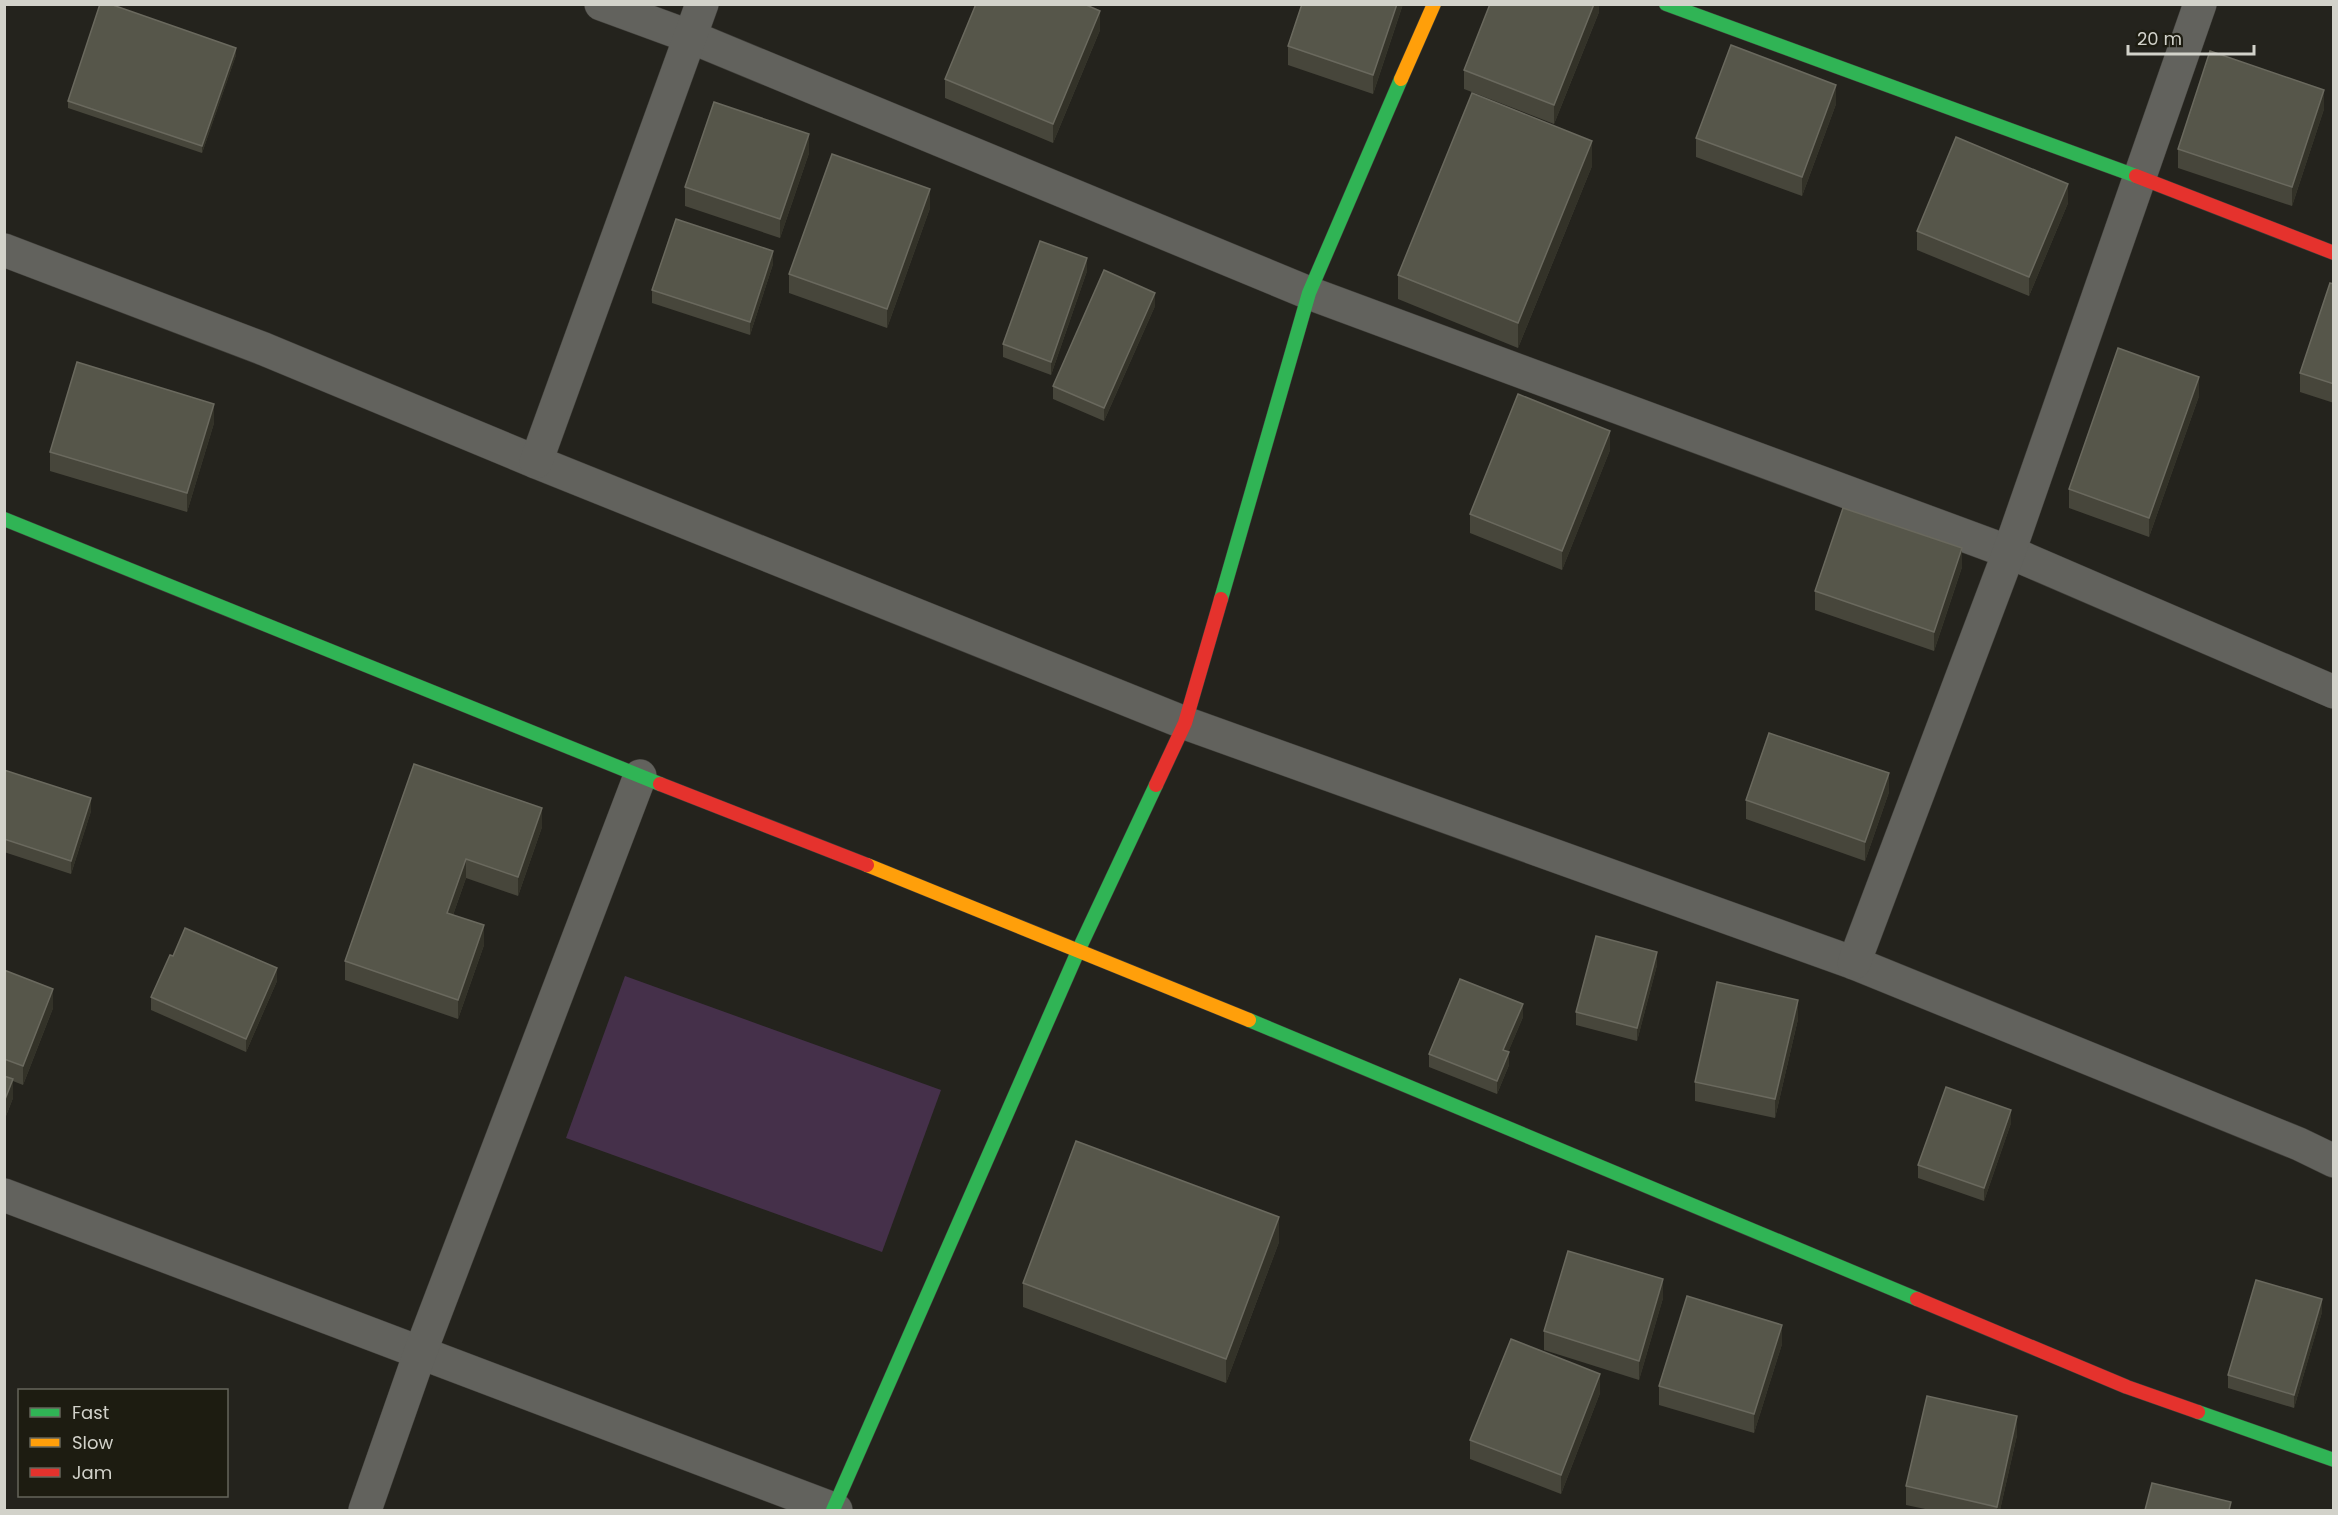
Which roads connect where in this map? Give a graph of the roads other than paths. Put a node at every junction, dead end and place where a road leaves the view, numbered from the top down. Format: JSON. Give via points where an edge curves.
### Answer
{"nodes":[{"id":1,"x":601,"y":4,"type":"edge"},
{"id":2,"x":702,"y":4,"type":"edge"},
{"id":3,"x":1434,"y":4,"type":"edge"},
{"id":4,"x":1666,"y":4,"type":"edge"},
{"id":5,"x":2200,"y":4,"type":"edge"},
{"id":6,"x":691,"y":37,"type":"junction"},
{"id":7,"x":2141,"y":178,"type":"junction"},
{"id":8,"x":4,"y":250,"type":"edge"},
{"id":9,"x":2334,"y":253,"type":"edge"},
{"id":10,"x":1309,"y":294,"type":"junction"},
{"id":11,"x":536,"y":462,"type":"junction"},
{"id":12,"x":4,"y":519,"type":"edge"},
{"id":13,"x":2009,"y":552,"type":"junction"},
{"id":14,"x":2334,"y":692,"type":"edge"},
{"id":15,"x":1185,"y":723,"type":"junction"},
{"id":16,"x":640,"y":776,"type":"junction"},
{"id":17,"x":1079,"y":949,"type":"junction"},
{"id":18,"x":1854,"y":963,"type":"junction"},
{"id":19,"x":2334,"y":1161,"type":"edge"},
{"id":20,"x":4,"y":1195,"type":"edge"},
{"id":21,"x":420,"y":1353,"type":"junction"},
{"id":22,"x":2334,"y":1460,"type":"edge"},
{"id":23,"x":365,"y":1510,"type":"edge"},
{"id":24,"x":834,"y":1510,"type":"edge"}],
"edges":[{"from":1,"to":6,"type":"street"},
{"from":2,"to":6,"type":"street"},
{"from":3,"to":10,"type":"street"},
{"from":4,"to":7,"type":"street"},
{"from":5,"to":7,"type":"street"},
{"from":6,"to":10,"type":"street"},
{"from":6,"to":11,"type":"street"},
{"from":7,"to":9,"type":"street"},
{"from":7,"to":13,"type":"street"},
{"from":8,"to":11,"type":"street","via":[[264,349]]},
{"from":10,"to":13,"type":"street"},
{"from":10,"to":15,"type":"street"},
{"from":11,"to":15,"type":"street"},
{"from":12,"to":16,"type":"street"},
{"from":13,"to":14,"type":"street"},
{"from":13,"to":18,"type":"street"},
{"from":15,"to":17,"type":"street"},
{"from":15,"to":18,"type":"street"},
{"from":16,"to":17,"type":"street"},
{"from":16,"to":21,"type":"street"},
{"from":17,"to":22,"type":"street","via":[[2127,1387]]},
{"from":17,"to":24,"type":"street"},
{"from":18,"to":19,"type":"street"},
{"from":20,"to":21,"type":"street"},
{"from":21,"to":23,"type":"street"},
{"from":21,"to":24,"type":"street"}]}
